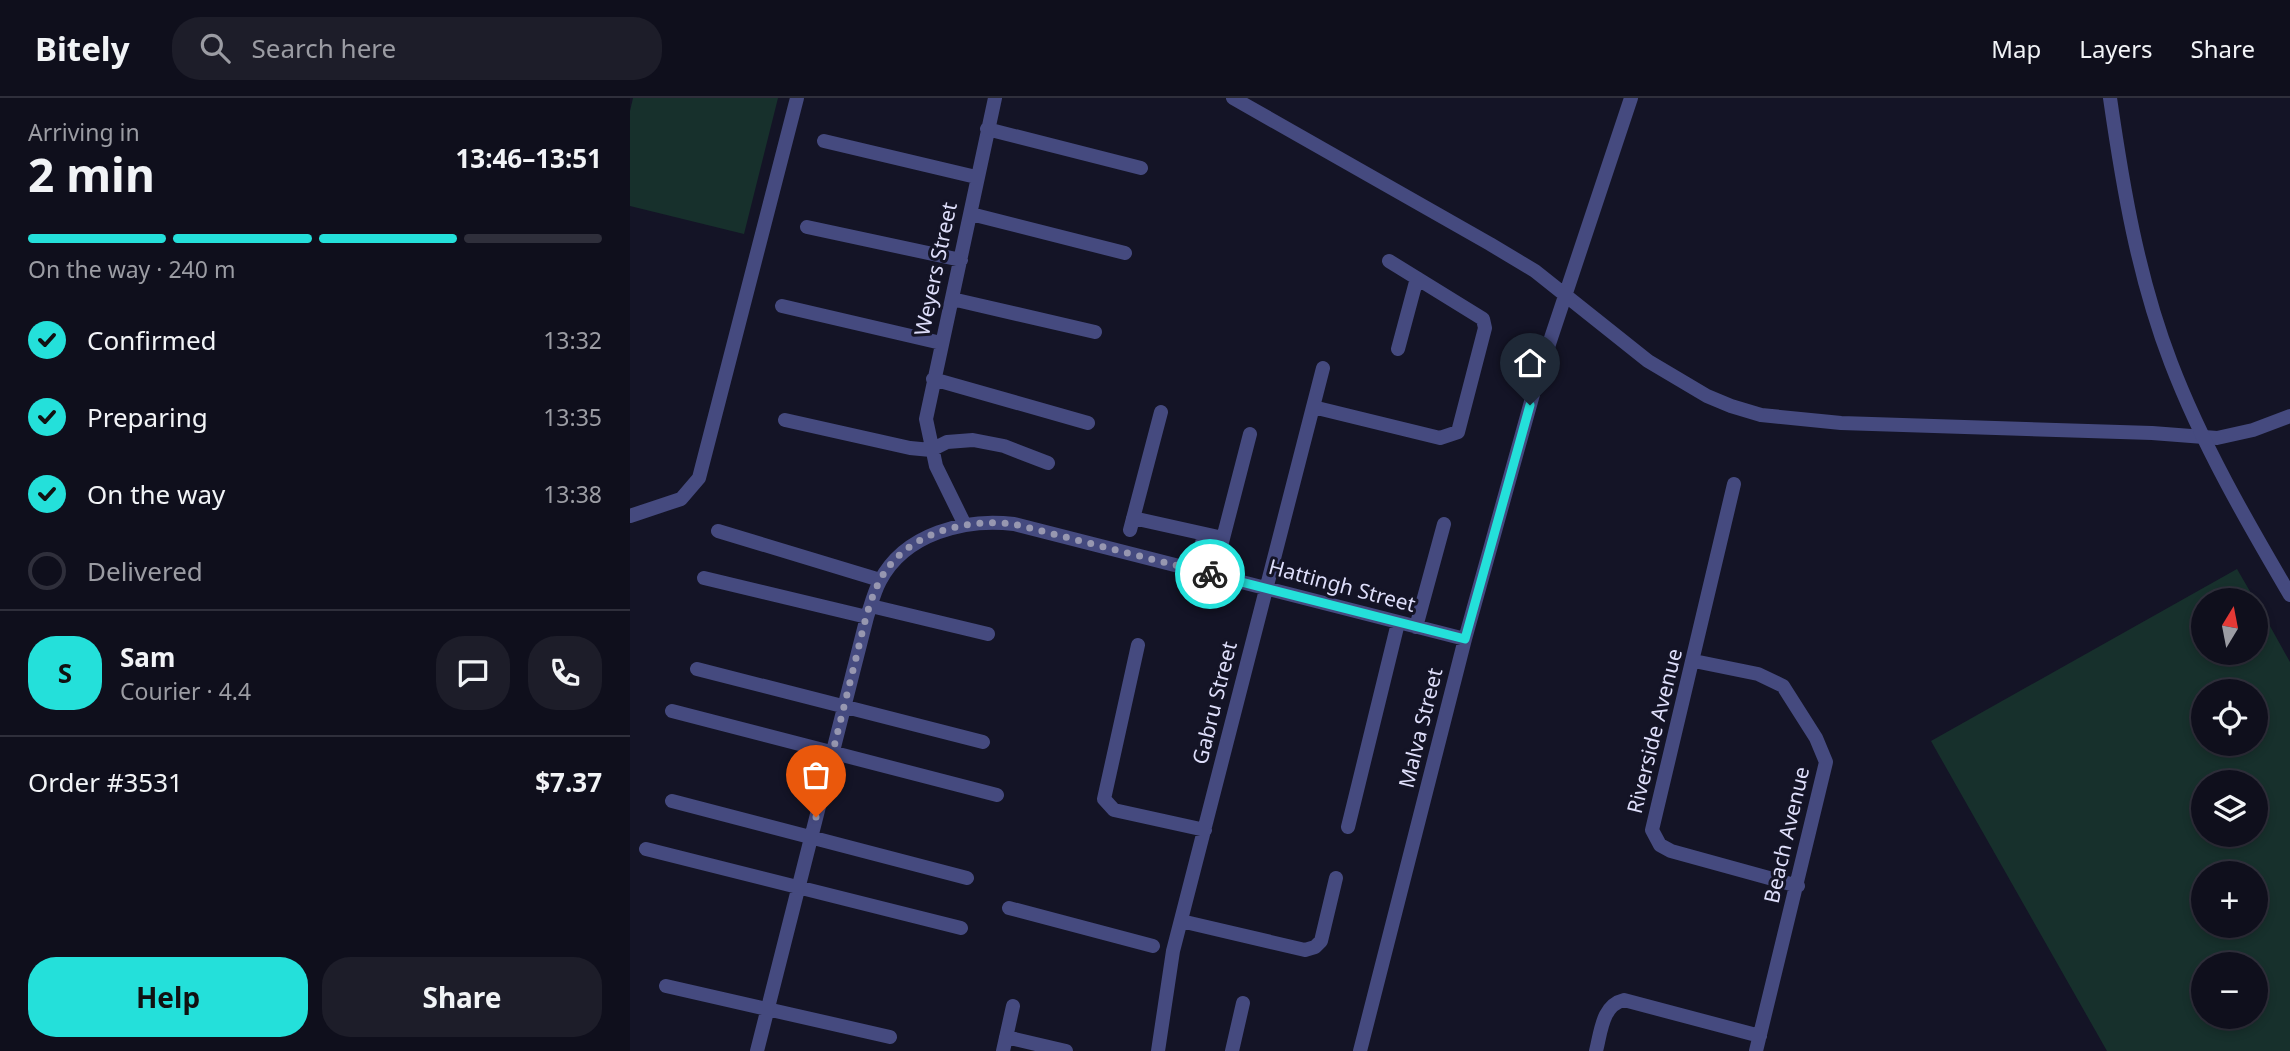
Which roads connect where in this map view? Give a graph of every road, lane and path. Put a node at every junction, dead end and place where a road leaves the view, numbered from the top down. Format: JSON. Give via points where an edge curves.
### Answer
{"nodes":[{"id":1,"x":797,"y":98,"type":"edge"},
{"id":2,"x":995,"y":98,"type":"edge"},
{"id":3,"x":1233,"y":98,"type":"edge"},
{"id":4,"x":1631,"y":98,"type":"edge"},
{"id":5,"x":2110,"y":98,"type":"edge"},
{"id":6,"x":987,"y":129,"type":"junction"},
{"id":7,"x":824,"y":141,"type":"dead end"},
{"id":8,"x":1141,"y":168,"type":"dead end"},
{"id":9,"x":976,"y":177,"type":"junction"},
{"id":10,"x":971,"y":214,"type":"junction"},
{"id":11,"x":807,"y":227,"type":"dead end"},
{"id":12,"x":1125,"y":253,"type":"dead end"},
{"id":13,"x":961,"y":260,"type":"junction"},
{"id":14,"x":1389,"y":261,"type":"dead end"},
{"id":15,"x":1417,"y":278,"type":"junction"},
{"id":16,"x":1565,"y":297,"type":"junction"},
{"id":17,"x":952,"y":299,"type":"junction"},
{"id":18,"x":782,"y":306,"type":"dead end"},
{"id":19,"x":1095,"y":332,"type":"dead end"},
{"id":20,"x":941,"y":343,"type":"junction"},
{"id":21,"x":1398,"y":349,"type":"dead end"},
{"id":22,"x":1323,"y":368,"type":"dead end"},
{"id":23,"x":933,"y":379,"type":"junction"},
{"id":24,"x":1313,"y":407,"type":"junction"},
{"id":25,"x":1161,"y":412,"type":"dead end"},
{"id":26,"x":2290,"y":416,"type":"edge"},
{"id":27,"x":785,"y":420,"type":"dead end"},
{"id":28,"x":1088,"y":423,"type":"dead end"},
{"id":29,"x":1250,"y":433,"type":"dead end"},
{"id":30,"x":2202,"y":435,"type":"junction"},
{"id":31,"x":931,"y":450,"type":"junction"},
{"id":32,"x":1048,"y":463,"type":"dead end"},
{"id":33,"x":1734,"y":484,"type":"dead end"},
{"id":34,"x":630,"y":516,"type":"edge"},
{"id":35,"x":964,"y":523,"type":"junction"},
{"id":36,"x":1444,"y":524,"type":"dead end"},
{"id":37,"x":718,"y":531,"type":"dead end"},
{"id":38,"x":1204,"y":534,"type":"junction"},
{"id":39,"x":1196,"y":570,"type":"junction"},
{"id":40,"x":704,"y":578,"type":"dead end"},
{"id":41,"x":880,"y":580,"type":"junction"},
{"id":42,"x":1266,"y":588,"type":"junction"},
{"id":43,"x":2290,"y":595,"type":"edge"},
{"id":44,"x":869,"y":612,"type":"junction"},
{"id":45,"x":1398,"y":622,"type":"junction"},
{"id":46,"x":1416,"y":627,"type":"junction"},
{"id":47,"x":988,"y":634,"type":"dead end"},
{"id":48,"x":1465,"y":639,"type":"junction"},
{"id":49,"x":1138,"y":645,"type":"dead end"},
{"id":50,"x":1694,"y":661,"type":"junction"},
{"id":51,"x":696,"y":669,"type":"dead end"},
{"id":52,"x":844,"y":708,"type":"junction"},
{"id":53,"x":672,"y":711,"type":"dead end"},
{"id":54,"x":983,"y":742,"type":"dead end"},
{"id":55,"x":832,"y":753,"type":"junction"},
{"id":56,"x":997,"y":795,"type":"dead end"},
{"id":57,"x":672,"y":801,"type":"dead end"},
{"id":58,"x":1348,"y":827,"type":"dead end"},
{"id":59,"x":1205,"y":830,"type":"junction"},
{"id":60,"x":811,"y":838,"type":"junction"},
{"id":61,"x":646,"y":849,"type":"dead end"},
{"id":62,"x":967,"y":878,"type":"dead end"},
{"id":63,"x":1336,"y":878,"type":"dead end"},
{"id":64,"x":1798,"y":886,"type":"junction"},
{"id":65,"x":799,"y":887,"type":"junction"},
{"id":66,"x":1009,"y":908,"type":"dead end"},
{"id":67,"x":1181,"y":921,"type":"junction"},
{"id":68,"x":961,"y":928,"type":"dead end"},
{"id":69,"x":1163,"y":948,"type":"junction"},
{"id":70,"x":666,"y":985,"type":"dead end"},
{"id":71,"x":1243,"y":1003,"type":"dead end"},
{"id":72,"x":1013,"y":1006,"type":"dead end"},
{"id":73,"x":768,"y":1009,"type":"junction"},
{"id":74,"x":1759,"y":1036,"type":"junction"},
{"id":75,"x":890,"y":1037,"type":"dead end"},
{"id":76,"x":1004,"y":1044,"type":"edge"},
{"id":77,"x":757,"y":1051,"type":"edge"},
{"id":78,"x":1066,"y":1051,"type":"edge"},
{"id":79,"x":1158,"y":1051,"type":"edge"},
{"id":80,"x":1232,"y":1051,"type":"edge"},
{"id":81,"x":1360,"y":1051,"type":"edge"},
{"id":82,"x":1596,"y":1051,"type":"edge"},
{"id":83,"x":1756,"y":1051,"type":"edge"}],
"edges":[{"from":1,"to":34,"type":"street","via":[[699,478],[681,499]]},
{"from":2,"to":6,"type":"street","name":"Weyers Street"},
{"from":3,"to":16,"type":"street","via":[[1490,244],[1535,271]]},
{"from":4,"to":16,"type":"street","name":"Malva Street"},
{"from":5,"to":30,"type":"street","via":[[2128,215],[2171,362]]},
{"from":6,"to":8,"type":"street"},
{"from":6,"to":9,"type":"street","name":"Weyers Street"},
{"from":7,"to":9,"type":"street"},
{"from":9,"to":10,"type":"street","name":"Weyers Street"},
{"from":10,"to":12,"type":"street"},
{"from":10,"to":13,"type":"street","name":"Weyers Street"},
{"from":11,"to":13,"type":"street"},
{"from":13,"to":17,"type":"street","name":"Weyers Street"},
{"from":14,"to":15,"type":"street"},
{"from":15,"to":21,"type":"street"},
{"from":15,"to":24,"type":"street","via":[[1483,319],[1485,328],[1458,432],[1440,438]]},
{"from":16,"to":30,"type":"street","via":[[1648,361],[1707,396],[1761,415],[1944,428]]},
{"from":16,"to":48,"type":"street","name":"Malva Street","via":[[1537,380]]},
{"from":17,"to":19,"type":"street"},
{"from":17,"to":20,"type":"street","name":"Weyers Street"},
{"from":18,"to":20,"type":"street"},
{"from":20,"to":23,"type":"street","name":"Weyers Street"},
{"from":22,"to":24,"type":"street","name":"Gabru Street"},
{"from":23,"to":28,"type":"street"},
{"from":23,"to":31,"type":"street","name":"Weyers Street","via":[[926,419]]},
{"from":24,"to":42,"type":"street","name":"Gabru Street"},
{"from":25,"to":38,"type":"street","via":[[1132,524]]},
{"from":26,"to":30,"type":"street","via":[[2228,437]]},
{"from":27,"to":31,"type":"street","via":[[884,444]]},
{"from":29,"to":38,"type":"street","via":[[1221,544]]},
{"from":30,"to":43,"type":"street"},
{"from":31,"to":32,"type":"street","via":[[947,442],[973,440]]},
{"from":31,"to":35,"type":"street","name":"Weyers Street"},
{"from":33,"to":50,"type":"street","name":"Riverside Avenue"},
{"from":35,"to":39,"type":"street","name":"Hattingh Street","via":[[1014,524]]},
{"from":35,"to":41,"type":"street","name":"Hattingh Street","via":[[923,539]]},
{"from":36,"to":46,"type":"street"},
{"from":37,"to":41,"type":"street"},
{"from":38,"to":39,"type":"street"},
{"from":39,"to":42,"type":"street","name":"Hattingh Street"},
{"from":40,"to":44,"type":"street"},
{"from":41,"to":44,"type":"street","name":"Hattingh Street"},
{"from":42,"to":45,"type":"street","name":"Hattingh Street"},
{"from":42,"to":59,"type":"street","name":"Gabru Street"},
{"from":44,"to":47,"type":"street"},
{"from":44,"to":52,"type":"street","name":"Hattingh Street"},
{"from":45,"to":46,"type":"street","name":"Hattingh Street"},
{"from":45,"to":58,"type":"street"},
{"from":46,"to":48,"type":"street","name":"Hattingh Street"},
{"from":48,"to":81,"type":"street","name":"Malva Street"},
{"from":49,"to":59,"type":"street","via":[[1104,799],[1114,810]]},
{"from":50,"to":64,"type":"street","name":"Beach Avenue","via":[[1758,674],[1783,686],[1821,748],[1826,767]]},
{"from":50,"to":64,"type":"street","name":"Riverside Avenue","via":[[1652,821],[1656,839],[1665,849],[1681,855]]},
{"from":51,"to":52,"type":"street"},
{"from":52,"to":54,"type":"street"},
{"from":52,"to":55,"type":"street","name":"Hattingh Street"},
{"from":53,"to":55,"type":"street"},
{"from":55,"to":56,"type":"street"},
{"from":55,"to":60,"type":"street","name":"Hattingh Street"},
{"from":57,"to":60,"type":"street"},
{"from":59,"to":67,"type":"street","name":"Gabru Street"},
{"from":60,"to":62,"type":"street"},
{"from":60,"to":65,"type":"street","name":"Hattingh Street"},
{"from":61,"to":65,"type":"street"},
{"from":63,"to":67,"type":"street","via":[[1321,941],[1305,950]]},
{"from":64,"to":74,"type":"street","name":"Beach Avenue"},
{"from":65,"to":68,"type":"street"},
{"from":65,"to":73,"type":"street","name":"Hattingh Street"},
{"from":66,"to":69,"type":"street"},
{"from":67,"to":69,"type":"street","name":"Gabru Street"},
{"from":69,"to":79,"type":"street","name":"Gabru Street"},
{"from":70,"to":73,"type":"street"},
{"from":71,"to":80,"type":"street"},
{"from":72,"to":76,"type":"street"},
{"from":73,"to":75,"type":"street"},
{"from":73,"to":77,"type":"street","name":"Hattingh Street"},
{"from":74,"to":82,"type":"street","via":[[1624,1000],[1608,1011]]},
{"from":74,"to":83,"type":"street","name":"Beach Avenue"},
{"from":76,"to":78,"type":"street"}]}
